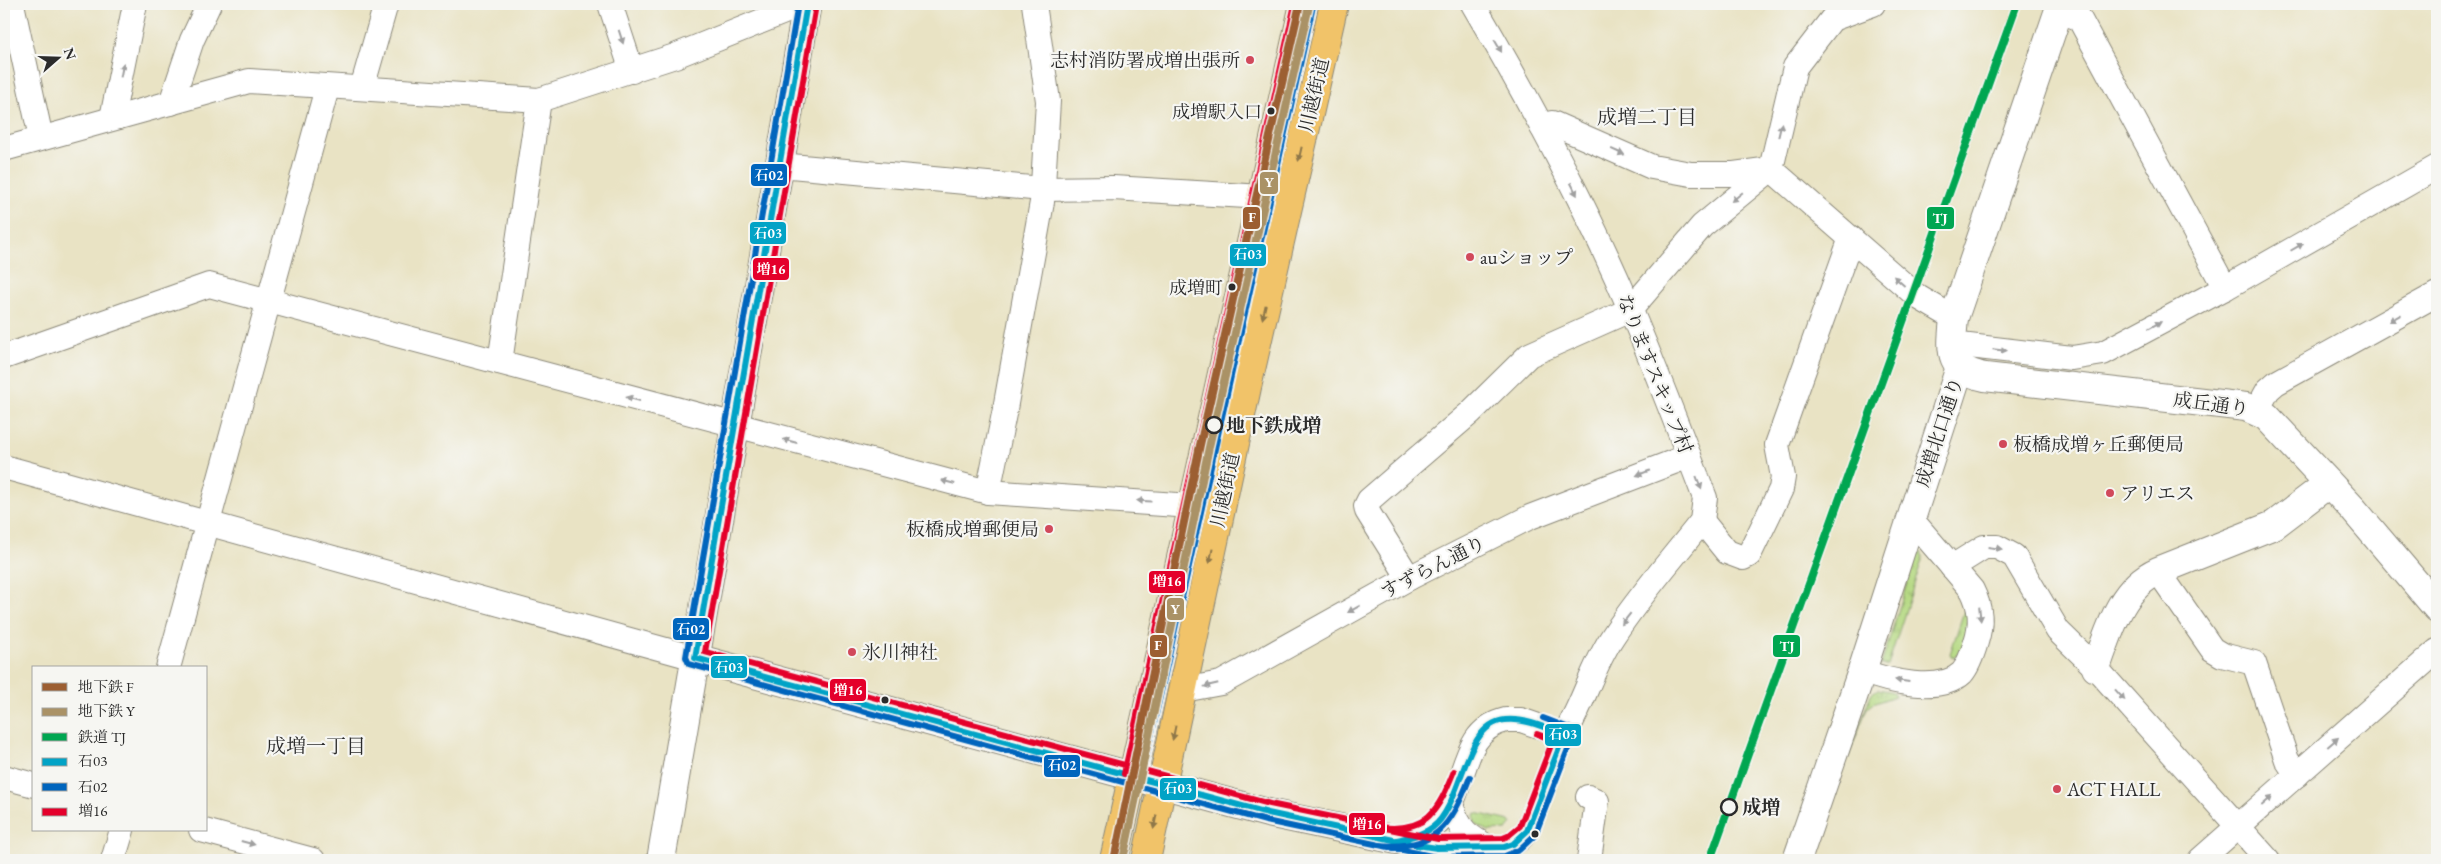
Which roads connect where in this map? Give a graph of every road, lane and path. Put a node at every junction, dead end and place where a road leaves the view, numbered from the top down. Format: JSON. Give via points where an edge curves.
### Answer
{"nodes":[{"id":1,"x":12,"y":4,"type":"edge"},
{"id":2,"x":135,"y":4,"type":"edge"},
{"id":3,"x":209,"y":4,"type":"edge"},
{"id":4,"x":386,"y":4,"type":"edge"},
{"id":5,"x":610,"y":4,"type":"edge"},
{"id":6,"x":805,"y":4,"type":"edge"},
{"id":7,"x":1034,"y":4,"type":"edge"},
{"id":8,"x":1304,"y":4,"type":"edge"},
{"id":9,"x":1334,"y":4,"type":"edge"},
{"id":10,"x":1473,"y":4,"type":"edge"},
{"id":11,"x":1873,"y":4,"type":"edge"},
{"id":12,"x":2059,"y":7,"type":"edge"},
{"id":13,"x":1832,"y":12,"type":"edge"},
{"id":14,"x":632,"y":71,"type":"junction"},
{"id":15,"x":327,"y":88,"type":"junction"},
{"id":16,"x":362,"y":88,"type":"junction"},
{"id":17,"x":539,"y":100,"type":"junction"},
{"id":18,"x":171,"y":103,"type":"junction"},
{"id":19,"x":112,"y":118,"type":"junction"},
{"id":20,"x":1542,"y":127,"type":"junction"},
{"id":21,"x":41,"y":138,"type":"junction"},
{"id":22,"x":4,"y":149,"type":"edge"},
{"id":23,"x":780,"y":165,"type":"junction"},
{"id":24,"x":2437,"y":167,"type":"edge"},
{"id":25,"x":1771,"y":169,"type":"junction"},
{"id":26,"x":1042,"y":189,"type":"junction"},
{"id":27,"x":1263,"y":197,"type":"junction"},
{"id":28,"x":1851,"y":238,"type":"junction"},
{"id":29,"x":2225,"y":288,"type":"junction"},
{"id":30,"x":2437,"y":294,"type":"edge"},
{"id":31,"x":268,"y":301,"type":"junction"},
{"id":32,"x":1630,"y":310,"type":"junction"},
{"id":33,"x":1955,"y":343,"type":"junction"},
{"id":34,"x":4,"y":357,"type":"edge"},
{"id":35,"x":500,"y":362,"type":"junction"},
{"id":36,"x":2257,"y":410,"type":"junction"},
{"id":37,"x":734,"y":426,"type":"junction"},
{"id":38,"x":1689,"y":456,"type":"junction"},
{"id":39,"x":4,"y":467,"type":"edge"},
{"id":40,"x":2328,"y":484,"type":"junction"},
{"id":41,"x":988,"y":492,"type":"junction"},
{"id":42,"x":1192,"y":506,"type":"junction"},
{"id":43,"x":1911,"y":519,"type":"junction"},
{"id":44,"x":1702,"y":521,"type":"junction"},
{"id":45,"x":207,"y":524,"type":"junction"},
{"id":46,"x":1952,"y":567,"type":"junction"},
{"id":47,"x":2158,"y":571,"type":"junction"},
{"id":48,"x":1409,"y":578,"type":"junction"},
{"id":49,"x":2437,"y":608,"type":"edge"},
{"id":50,"x":2437,"y":651,"type":"edge"},
{"id":51,"x":695,"y":658,"type":"junction"},
{"id":52,"x":169,"y":666,"type":"edge"},
{"id":53,"x":2096,"y":668,"type":"junction"},
{"id":54,"x":1862,"y":671,"type":"junction"},
{"id":55,"x":1183,"y":690,"type":"junction"},
{"id":56,"x":1564,"y":735,"type":"junction"},
{"id":57,"x":2297,"y":775,"type":"junction"},
{"id":58,"x":1133,"y":776,"type":"junction"},
{"id":59,"x":4,"y":777,"type":"edge"},
{"id":60,"x":32,"y":784,"type":"edge"},
{"id":61,"x":1162,"y":784,"type":"junction"},
{"id":62,"x":1588,"y":797,"type":"dead end"},
{"id":63,"x":1450,"y":805,"type":"junction"},
{"id":64,"x":2237,"y":827,"type":"junction"},
{"id":65,"x":121,"y":832,"type":"edge"},
{"id":66,"x":207,"y":832,"type":"edge"},
{"id":67,"x":1412,"y":845,"type":"edge"},
{"id":68,"x":1491,"y":848,"type":"junction"},
{"id":69,"x":275,"y":855,"type":"edge"},
{"id":70,"x":113,"y":860,"type":"edge"},
{"id":71,"x":313,"y":860,"type":"edge"},
{"id":72,"x":661,"y":860,"type":"edge"},
{"id":73,"x":1114,"y":860,"type":"edge"},
{"id":74,"x":1146,"y":860,"type":"edge"},
{"id":75,"x":1589,"y":860,"type":"edge"},
{"id":76,"x":1797,"y":860,"type":"edge"},
{"id":77,"x":2200,"y":860,"type":"edge"},
{"id":78,"x":2268,"y":860,"type":"edge"}],
"edges":[{"from":1,"to":21,"type":"street"},
{"from":19,"to":2,"type":"street","one_way":true},
{"from":3,"to":18,"type":"street","via":[[192,40]]},
{"from":4,"to":16,"type":"street"},
{"from":5,"to":14,"type":"street","one_way":true},
{"from":6,"to":14,"type":"street"},
{"from":6,"to":23,"type":"street"},
{"from":7,"to":26,"type":"street","via":[[1048,101]]},
{"from":8,"to":27,"type":"highway","name":"川越街道"},
{"from":9,"to":55,"type":"highway","name":"川越街道","one_way":true},
{"from":10,"to":20,"type":"street","name":"なりますスキップ村","one_way":true},
{"from":11,"to":13,"type":"street"},
{"from":12,"to":29,"type":"street","via":[[2079,18]]},
{"from":12,"to":33,"type":"street","name":"成増北口通り"},
{"from":25,"to":13,"type":"street","one_way":true,"via":[[1795,66]]},
{"from":14,"to":17,"type":"street"},
{"from":15,"to":16,"type":"street"},
{"from":15,"to":18,"type":"street","via":[[248,81]]},
{"from":15,"to":31,"type":"street"},
{"from":16,"to":17,"type":"street"},
{"from":17,"to":35,"type":"street"},
{"from":18,"to":19,"type":"street"},
{"from":19,"to":21,"type":"street"},
{"from":20,"to":25,"type":"street","one_way":true,"via":[[1552,123],[1652,167],[1691,174],[1734,174]]},
{"from":20,"to":32,"type":"street","name":"なりますスキップ村","one_way":true},
{"from":21,"to":22,"type":"street"},
{"from":23,"to":26,"type":"street"},
{"from":23,"to":37,"type":"street"},
{"from":29,"to":24,"type":"street","one_way":true},
{"from":25,"to":28,"type":"street"},
{"from":25,"to":32,"type":"street","one_way":true,"via":[[1702,226]]},
{"from":26,"to":27,"type":"street","via":[[1113,188]]},
{"from":26,"to":41,"type":"street"},
{"from":27,"to":42,"type":"highway","name":"川越街道"},
{"from":33,"to":28,"type":"street","one_way":true,"via":[[1923,302]]},
{"from":28,"to":44,"type":"street","via":[[1777,445],[1784,477],[1781,489],[1749,555],[1743,558],[1727,552]]},
{"from":33,"to":29,"type":"street","one_way":true,"via":[[2072,358],[2103,353]]},
{"from":30,"to":36,"type":"street","one_way":true,"via":[[2276,383],[2268,390]]},
{"from":31,"to":34,"type":"street","via":[[210,285]]},
{"from":31,"to":35,"type":"street"},
{"from":31,"to":45,"type":"street"},
{"from":32,"to":38,"type":"street","name":"なりますスキップ村"},
{"from":32,"to":48,"type":"street","via":[[1529,355],[1470,413],[1369,500],[1367,511]]},
{"from":33,"to":36,"type":"street","name":"成丘通り","via":[[1967,372],[1985,377]]},
{"from":33,"to":43,"type":"street","name":"成増北口通り"},
{"from":37,"to":35,"type":"street","one_way":true},
{"from":36,"to":40,"type":"street","name":"成丘通り"},
{"from":41,"to":37,"type":"street","one_way":true},
{"from":37,"to":51,"type":"street"},
{"from":38,"to":44,"type":"street","name":"なりますスキップ村","one_way":true,"via":[[1705,498]]},
{"from":38,"to":48,"type":"street","name":"すずらん通り","one_way":true,"via":[[1530,518]]},
{"from":39,"to":45,"type":"street"},
{"from":40,"to":47,"type":"street","via":[[2274,525]]},
{"from":40,"to":49,"type":"street","name":"成丘通り"},
{"from":42,"to":41,"type":"street","one_way":true},
{"from":42,"to":58,"type":"highway","name":"川越街道"},
{"from":43,"to":46,"type":"street"},
{"from":43,"to":54,"type":"street","name":"成増北口通り"},
{"from":44,"to":56,"type":"street","one_way":true,"via":[[1613,635],[1596,664],[1576,716]]},
{"from":45,"to":51,"type":"street"},
{"from":45,"to":52,"type":"street"},
{"from":46,"to":53,"type":"street","one_way":true,"via":[[1984,547],[1997,547],[2008,552],[2018,561],[2058,630]]},
{"from":46,"to":54,"type":"street","one_way":true,"via":[[1972,590],[1980,609],[1980,628],[1964,671],[1951,680],[1933,684],[1879,678]]},
{"from":47,"to":53,"type":"street","via":[[2143,579],[2122,605]]},
{"from":47,"to":57,"type":"street","via":[[2212,649],[2222,655],[2254,663],[2287,760]]},
{"from":48,"to":55,"type":"street","name":"すずらん通り","one_way":true,"via":[[1221,683]]},
{"from":57,"to":50,"type":"street","one_way":true},
{"from":51,"to":58,"type":"street"},
{"from":51,"to":72,"type":"street"},
{"from":53,"to":64,"type":"street","one_way":true},
{"from":54,"to":76,"type":"street","name":"成増北口通り"},
{"from":55,"to":61,"type":"highway","name":"川越街道","one_way":true},
{"from":56,"to":63,"type":"street","via":[[1521,720],[1506,720],[1487,726],[1472,745]]},
{"from":56,"to":68,"type":"street","via":[[1527,831],[1513,844]]},
{"from":64,"to":57,"type":"street","one_way":true},
{"from":58,"to":61,"type":"street"},
{"from":58,"to":73,"type":"highway","name":"川越街道"},
{"from":59,"to":60,"type":"street"},
{"from":61,"to":67,"type":"street","via":[[1277,815]]},
{"from":61,"to":74,"type":"highway","name":"川越街道","one_way":true},
{"from":62,"to":75,"type":"street","via":[[1597,801]]},
{"from":63,"to":67,"type":"street","via":[[1433,827]]},
{"from":63,"to":68,"type":"street","via":[[1460,828],[1472,839]]},
{"from":64,"to":77,"type":"street"},
{"from":64,"to":78,"type":"street"},
{"from":65,"to":70,"type":"street"},
{"from":66,"to":69,"type":"street","one_way":true},
{"from":67,"to":68,"type":"street"},
{"from":69,"to":71,"type":"street"}]}
